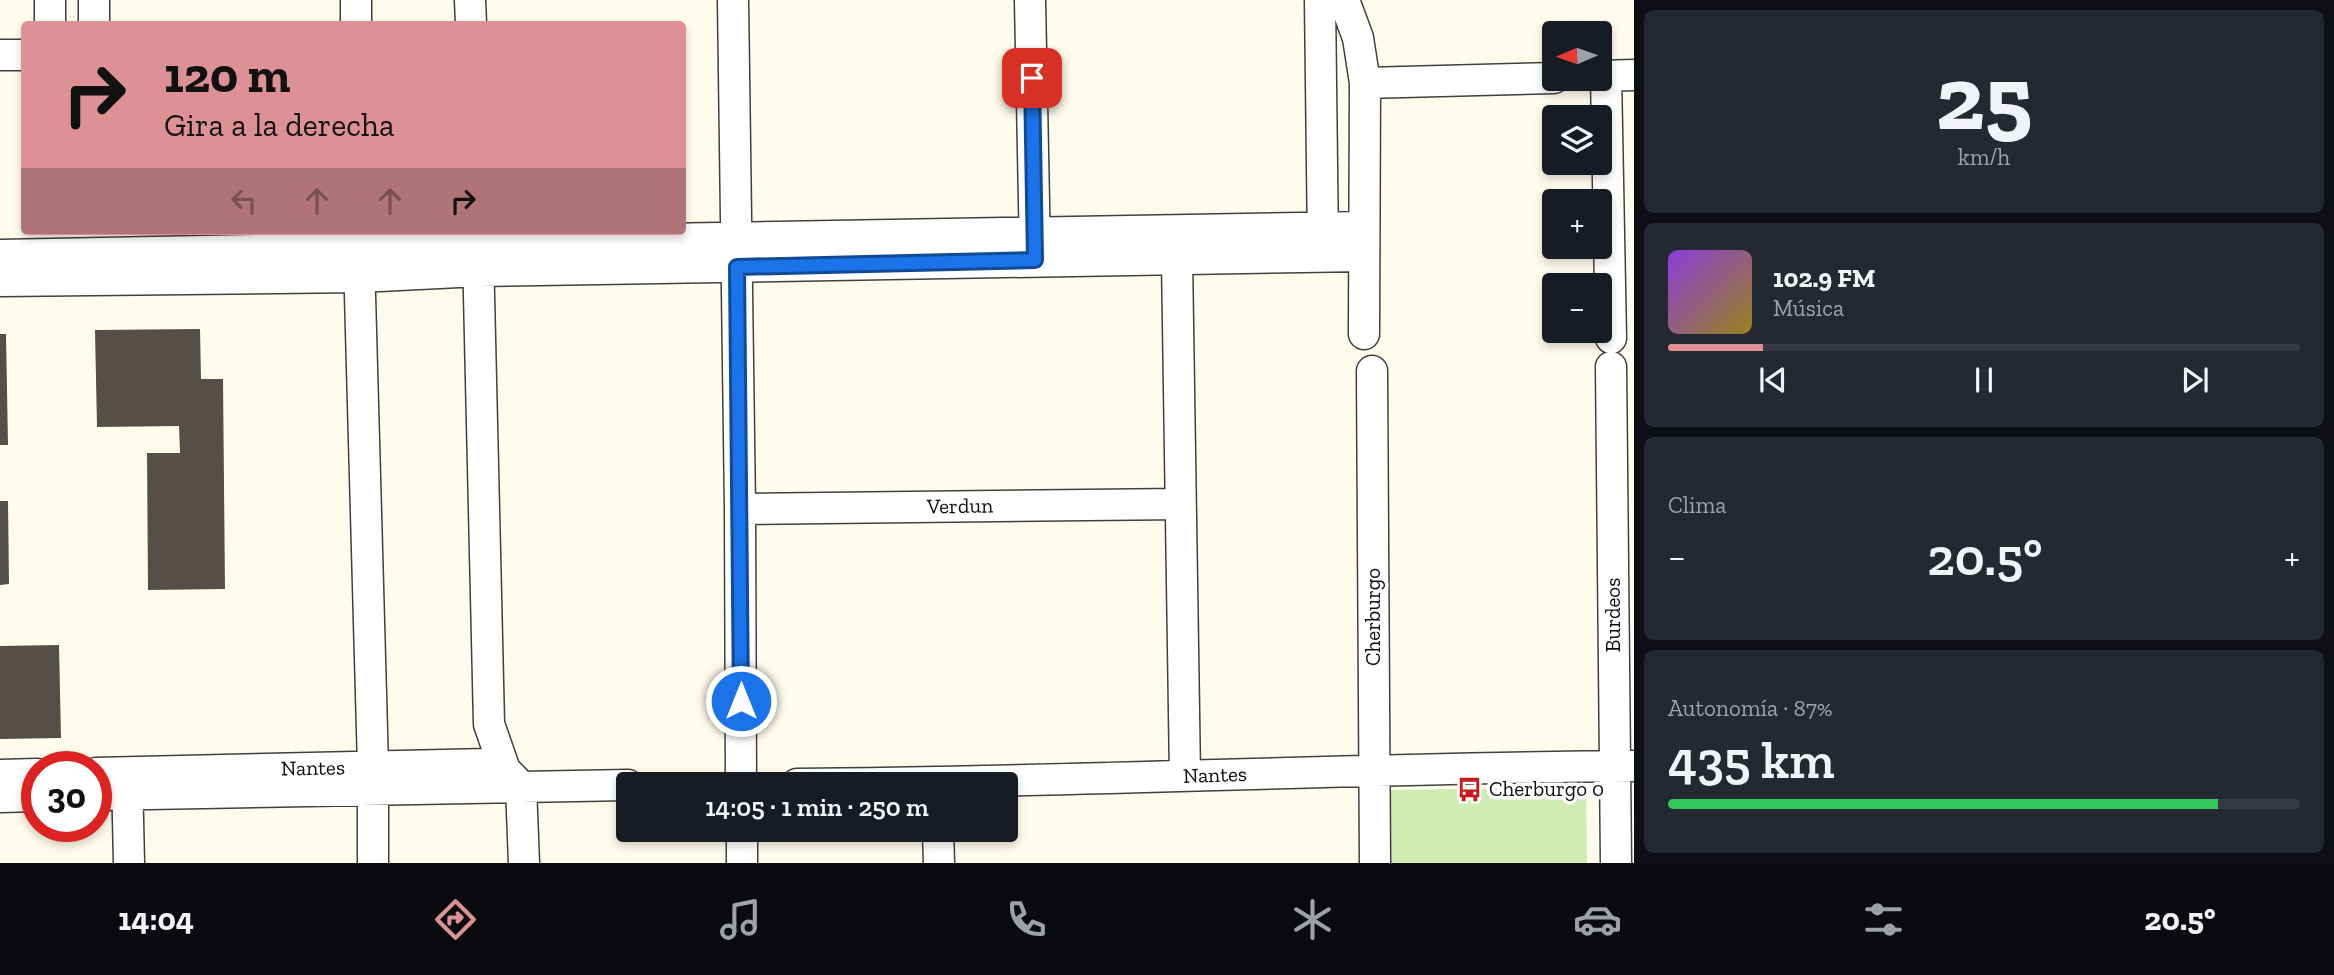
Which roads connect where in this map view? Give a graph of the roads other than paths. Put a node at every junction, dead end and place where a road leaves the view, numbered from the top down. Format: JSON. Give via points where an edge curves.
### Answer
{"nodes":[{"id":1,"x":50,"y":0,"type":"edge"},
{"id":2,"x":94,"y":0,"type":"edge"},
{"id":3,"x":356,"y":0,"type":"edge"},
{"id":4,"x":470,"y":0,"type":"edge"},
{"id":5,"x":733,"y":0,"type":"edge"},
{"id":6,"x":1030,"y":0,"type":"edge"},
{"id":7,"x":1320,"y":0,"type":"edge"},
{"id":8,"x":1344,"y":0,"type":"edge"},
{"id":9,"x":50,"y":21,"type":"edge"},
{"id":10,"x":94,"y":21,"type":"edge"},
{"id":11,"x":356,"y":21,"type":"edge"},
{"id":12,"x":471,"y":21,"type":"edge"},
{"id":13,"x":0,"y":55,"type":"edge"},
{"id":14,"x":21,"y":55,"type":"edge"},
{"id":15,"x":1613,"y":76,"type":"edge"},
{"id":16,"x":1542,"y":78,"type":"edge"},
{"id":17,"x":1365,"y":83,"type":"junction"},
{"id":18,"x":1364,"y":241,"type":"junction"},
{"id":19,"x":1323,"y":243,"type":"junction"},
{"id":20,"x":1035,"y":247,"type":"junction"},
{"id":21,"x":478,"y":248,"type":"edge"},
{"id":22,"x":359,"y":252,"type":"edge"},
{"id":23,"x":737,"y":252,"type":"junction"},
{"id":24,"x":98,"y":254,"type":"edge"},
{"id":25,"x":0,"y":255,"type":"edge"},
{"id":26,"x":55,"y":255,"type":"edge"},
{"id":27,"x":1177,"y":259,"type":"junction"},
{"id":28,"x":1611,"y":273,"type":"edge"},
{"id":29,"x":0,"y":281,"type":"edge"},
{"id":30,"x":1364,"y":334,"type":"dead end"},
{"id":31,"x":1611,"y":367,"type":"dead end"},
{"id":32,"x":1373,"y":371,"type":"dead end"},
{"id":33,"x":1180,"y":504,"type":"junction"},
{"id":34,"x":740,"y":509,"type":"junction"},
{"id":35,"x":1624,"y":766,"type":"edge"},
{"id":36,"x":1373,"y":770,"type":"junction"},
{"id":37,"x":741,"y":772,"type":"edge"},
{"id":38,"x":21,"y":774,"type":"edge"},
{"id":39,"x":0,"y":775,"type":"edge"},
{"id":40,"x":1185,"y":776,"type":"junction"},
{"id":41,"x":112,"y":778,"type":"edge"},
{"id":42,"x":372,"y":778,"type":"junction"},
{"id":43,"x":513,"y":778,"type":"junction"},
{"id":44,"x":1018,"y":781,"type":"edge"},
{"id":45,"x":127,"y":783,"type":"junction"},
{"id":46,"x":616,"y":784,"type":"edge"},
{"id":47,"x":112,"y":788,"type":"edge"},
{"id":48,"x":21,"y":796,"type":"edge"},
{"id":49,"x":0,"y":797,"type":"edge"},
{"id":50,"x":741,"y":842,"type":"edge"},
{"id":51,"x":938,"y":842,"type":"edge"},
{"id":52,"x":128,"y":863,"type":"edge"},
{"id":53,"x":373,"y":863,"type":"edge"},
{"id":54,"x":524,"y":863,"type":"edge"},
{"id":55,"x":742,"y":863,"type":"edge"},
{"id":56,"x":939,"y":863,"type":"edge"},
{"id":57,"x":1376,"y":863,"type":"edge"},
{"id":58,"x":1616,"y":863,"type":"edge"}],
"edges":[{"from":1,"to":9,"type":"street"},
{"from":2,"to":10,"type":"street"},
{"from":3,"to":11,"type":"street"},
{"from":4,"to":12,"type":"street"},
{"from":5,"to":23,"type":"street"},
{"from":6,"to":20,"type":"street"},
{"from":7,"to":19,"type":"street"},
{"from":8,"to":17,"type":"street","via":[[1358,38]]},
{"from":13,"to":14,"type":"street"},
{"from":15,"to":28,"type":"street"},
{"from":16,"to":17,"type":"street"},
{"from":17,"to":18,"type":"street"},
{"from":18,"to":19,"type":"street"},
{"from":18,"to":30,"type":"street"},
{"from":19,"to":20,"type":"street"},
{"from":19,"to":27,"type":"street"},
{"from":20,"to":23,"type":"street"},
{"from":20,"to":27,"type":"street"},
{"from":21,"to":22,"type":"street"},
{"from":21,"to":23,"type":"street"},
{"from":21,"to":43,"type":"street","via":[[489,724]]},
{"from":22,"to":24,"type":"street"},
{"from":22,"to":42,"type":"street"},
{"from":23,"to":34,"type":"street"},
{"from":24,"to":26,"type":"street"},
{"from":25,"to":26,"type":"street"},
{"from":26,"to":29,"type":"street"},
{"from":27,"to":33,"type":"street"},
{"from":31,"to":35,"type":"street","name":"Burdeos"},
{"from":32,"to":36,"type":"street","name":"Cherburgo"},
{"from":33,"to":34,"type":"street","name":"Verdun"},
{"from":33,"to":40,"type":"street"},
{"from":34,"to":37,"type":"street"},
{"from":35,"to":36,"type":"street","name":"Nantes"},
{"from":35,"to":58,"type":"street","name":"Burdeos"},
{"from":36,"to":40,"type":"street","name":"Nantes"},
{"from":36,"to":57,"type":"street","name":"Cherburgo"},
{"from":38,"to":39,"type":"street"},
{"from":40,"to":44,"type":"street","name":"Nantes"},
{"from":41,"to":45,"type":"street","name":"Nantes"},
{"from":42,"to":43,"type":"street","name":"Nantes"},
{"from":42,"to":45,"type":"street","name":"Nantes"},
{"from":42,"to":53,"type":"street"},
{"from":43,"to":46,"type":"street","name":"Nantes"},
{"from":43,"to":54,"type":"street"},
{"from":45,"to":47,"type":"street","name":"Nantes"},
{"from":45,"to":52,"type":"street"},
{"from":48,"to":49,"type":"street"},
{"from":50,"to":55,"type":"street"},
{"from":51,"to":56,"type":"street"}]}
